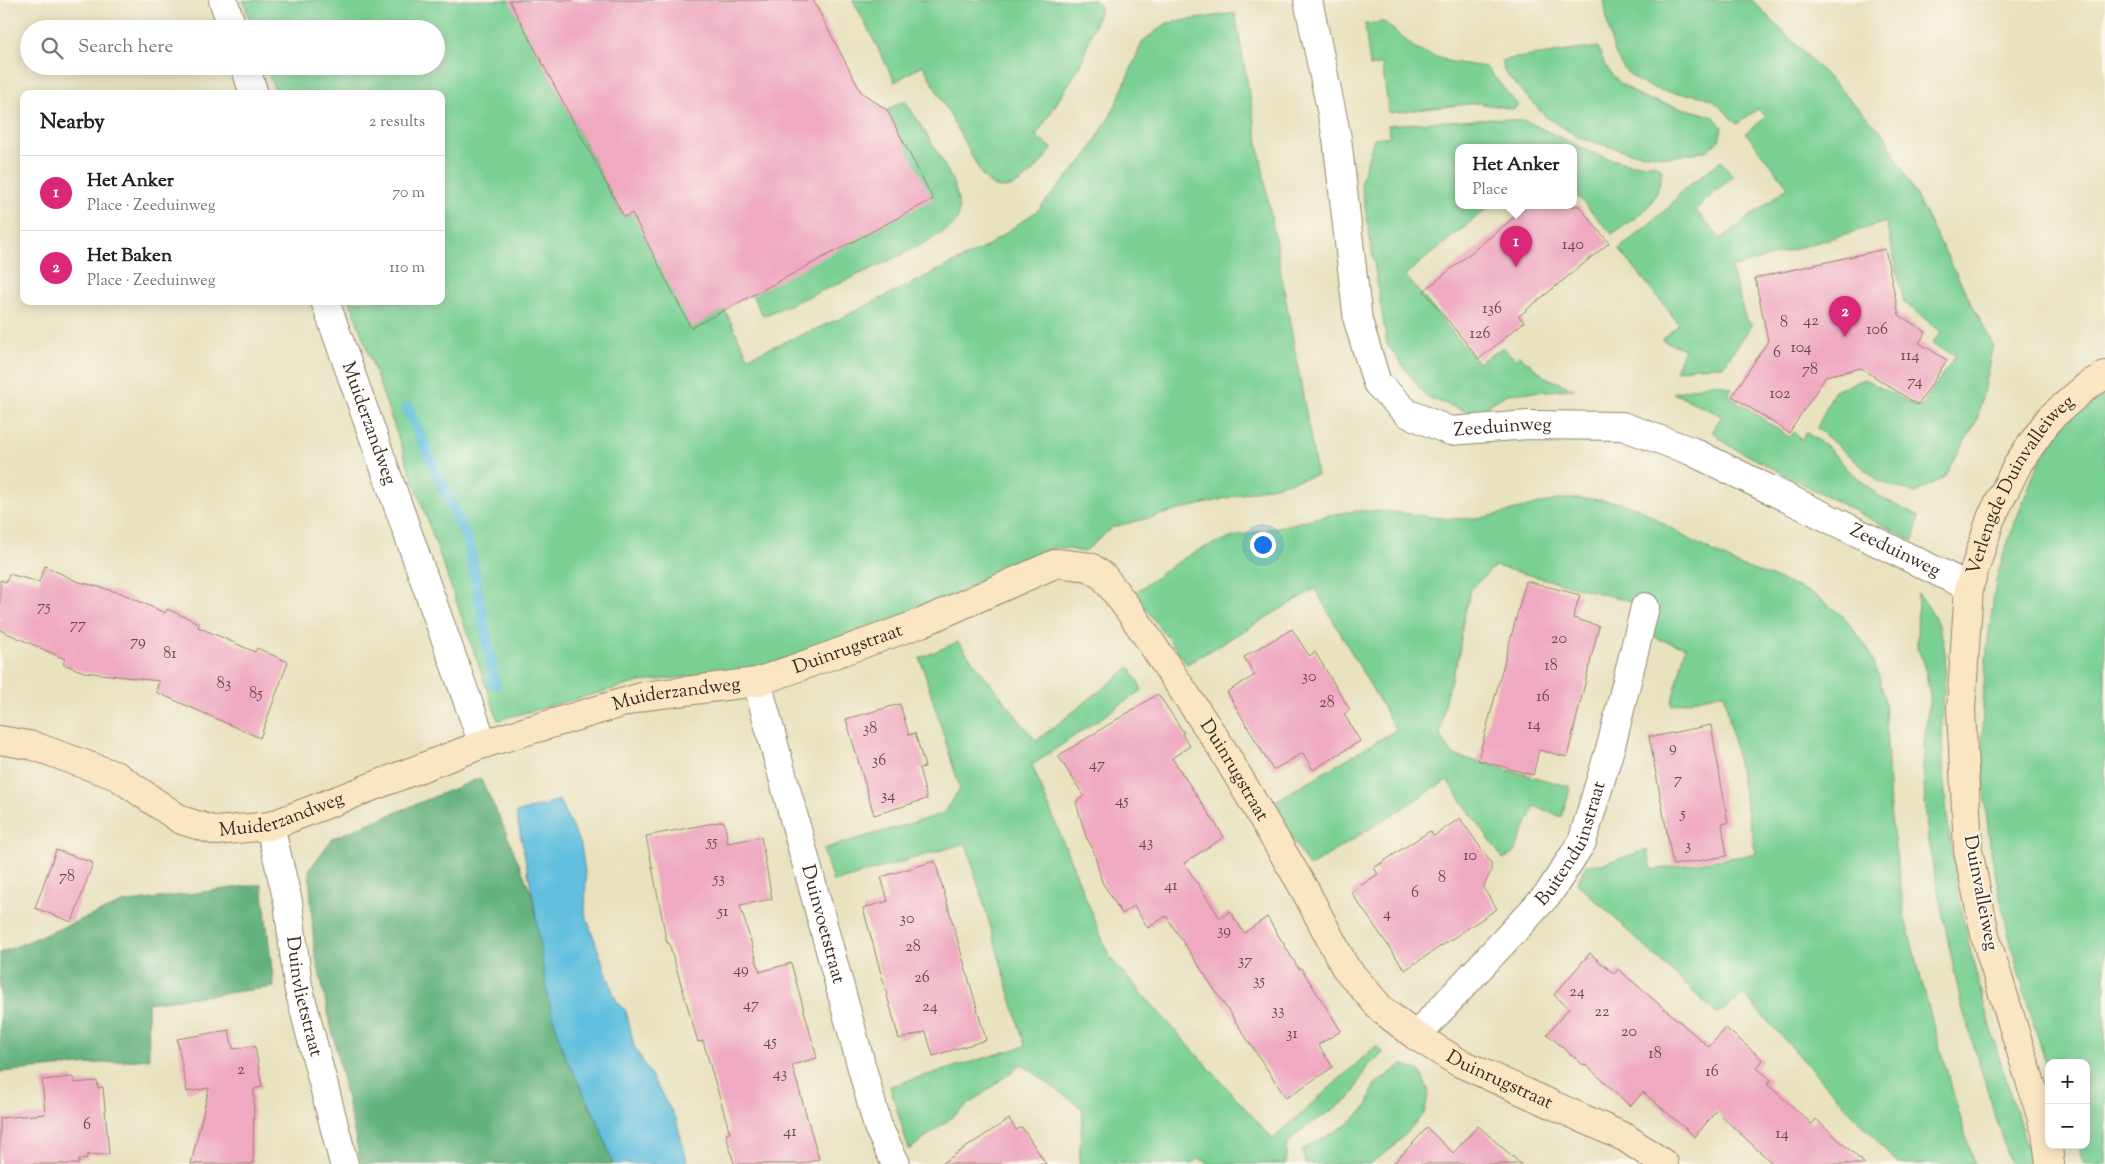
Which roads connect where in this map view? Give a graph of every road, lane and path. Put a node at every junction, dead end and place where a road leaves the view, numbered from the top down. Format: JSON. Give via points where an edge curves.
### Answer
{"nodes":[{"id":1,"x":223,"y":0,"type":"edge"},
{"id":2,"x":1308,"y":0,"type":"edge"},
{"id":3,"x":229,"y":20,"type":"edge"},
{"id":4,"x":248,"y":75,"type":"edge"},
{"id":5,"x":253,"y":90,"type":"edge"},
{"id":6,"x":326,"y":305,"type":"edge"},
{"id":7,"x":2105,"y":374,"type":"edge"},
{"id":8,"x":1969,"y":587,"type":"junction"},
{"id":9,"x":1645,"y":607,"type":"dead end"},
{"id":10,"x":757,"y":682,"type":"junction"},
{"id":11,"x":0,"y":740,"type":"edge"},
{"id":12,"x":483,"y":744,"type":"junction"},
{"id":13,"x":270,"y":826,"type":"junction"},
{"id":14,"x":1416,"y":1036,"type":"junction"},
{"id":15,"x":2045,"y":1119,"type":"edge"},
{"id":16,"x":2051,"y":1149,"type":"edge"},
{"id":17,"x":2060,"y":1149,"type":"edge"},
{"id":18,"x":344,"y":1164,"type":"edge"},
{"id":19,"x":896,"y":1164,"type":"edge"},
{"id":20,"x":1664,"y":1164,"type":"edge"},
{"id":21,"x":2050,"y":1164,"type":"edge"},
{"id":22,"x":2072,"y":1164,"type":"edge"}],
"edges":[{"from":1,"to":3,"type":"street"},
{"from":2,"to":8,"type":"street","name":"Zeeduinweg","via":[[1337,138],[1358,321],[1377,383],[1407,413],[1450,432],[1528,424],[1622,426],[1691,450]]},
{"from":4,"to":5,"type":"street"},
{"from":6,"to":12,"type":"street","name":"Muiderzandweg"},
{"from":7,"to":8,"type":"street","name":"Verlengde Duinvalleiweg","via":[[2050,418],[2019,462],[1991,518]]},
{"from":8,"to":15,"type":"street","name":"Duinvalleiweg","via":[[1961,709],[1968,850],[1986,938]]},
{"from":9,"to":14,"type":"street","name":"Buitenduinstraat","via":[[1612,742],[1582,842],[1549,893]]},
{"from":10,"to":12,"type":"street","name":"Muiderzandweg","via":[[645,696]]},
{"from":10,"to":14,"type":"street","name":"Duinrugstraat","via":[[921,623],[1057,563],[1090,567],[1104,577],[1129,610],[1221,747],[1306,892],[1345,967],[1382,1010]]},
{"from":10,"to":19,"type":"street","name":"Duinvoetstraat","via":[[878,1127]]},
{"from":11,"to":13,"type":"street","name":"Muiderzandweg","via":[[34,746],[117,776],[181,820],[216,831]]},
{"from":12,"to":13,"type":"street","name":"Muiderzandweg"},
{"from":13,"to":18,"type":"street","name":"Duinvlietstraat","via":[[288,902],[298,986]]},
{"from":14,"to":20,"type":"street","name":"Duinrugstraat","via":[[1458,1062],[1626,1138]]},
{"from":16,"to":21,"type":"street","name":"Duinvalleiweg"},
{"from":17,"to":22,"type":"street","name":"Duinvalleiweg"}]}
